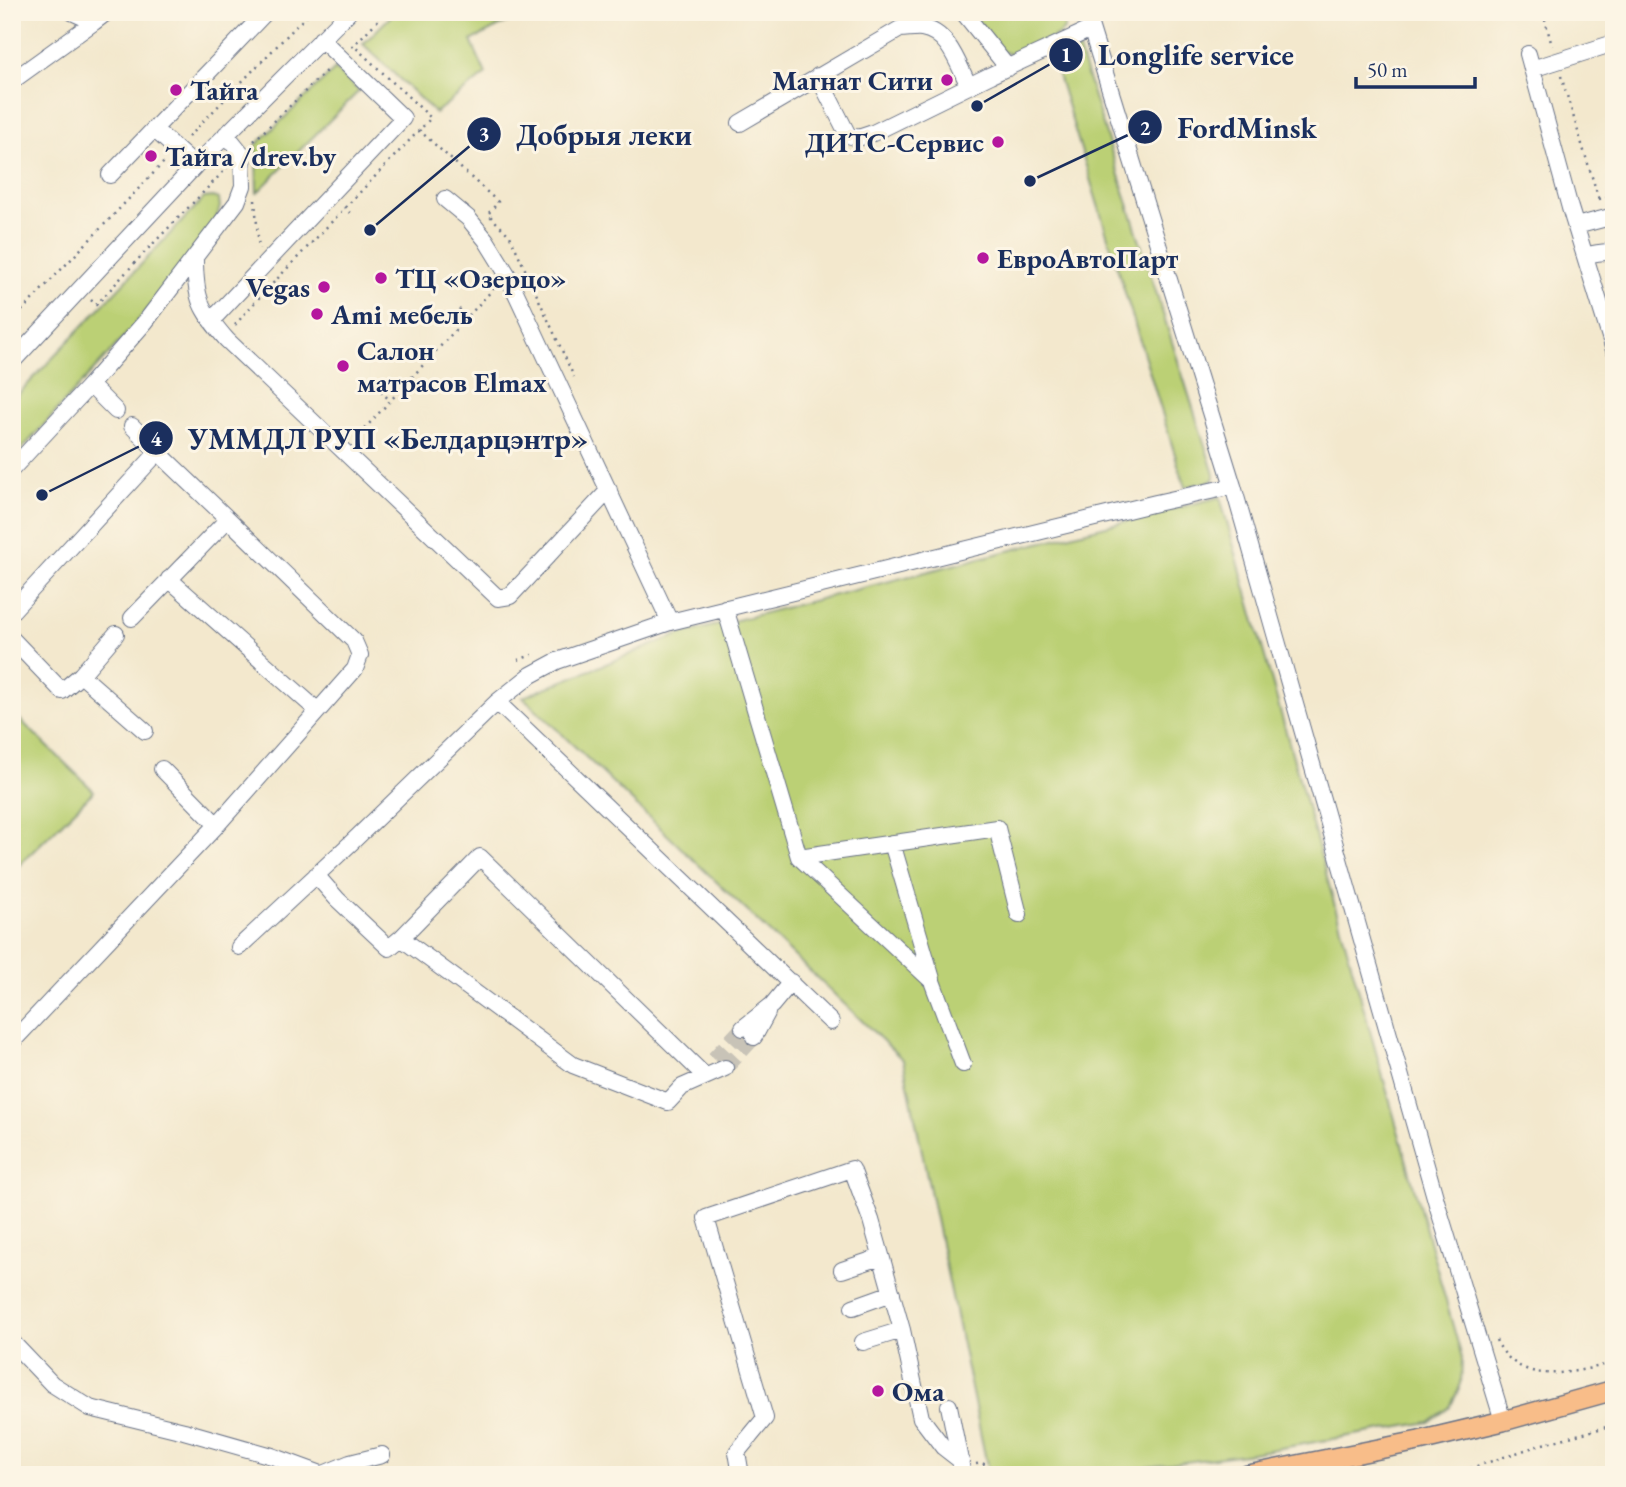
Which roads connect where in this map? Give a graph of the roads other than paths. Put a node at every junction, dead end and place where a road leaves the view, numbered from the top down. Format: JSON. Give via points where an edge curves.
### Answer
{"nodes":[{"id":1,"x":72,"y":12,"type":"edge"},
{"id":2,"x":349,"y":12,"type":"edge"},
{"id":3,"x":963,"y":12,"type":"edge"},
{"id":4,"x":1086,"y":12,"type":"edge"},
{"id":5,"x":264,"y":14,"type":"dead end"},
{"id":6,"x":101,"y":17,"type":"edge"},
{"id":7,"x":1091,"y":29,"type":"junction"},
{"id":8,"x":321,"y":39,"type":"junction"},
{"id":9,"x":1614,"y":43,"type":"edge"},
{"id":10,"x":1007,"y":68,"type":"junction"},
{"id":11,"x":818,"y":76,"type":"junction"},
{"id":12,"x":12,"y":81,"type":"edge"},
{"id":13,"x":969,"y":86,"type":"junction"},
{"id":14,"x":740,"y":123,"type":"dead end"},
{"id":15,"x":154,"y":129,"type":"junction"},
{"id":16,"x":226,"y":134,"type":"junction"},
{"id":17,"x":195,"y":166,"type":"junction"},
{"id":18,"x":110,"y":175,"type":"dead end"},
{"id":19,"x":445,"y":199,"type":"dead end"},
{"id":20,"x":1609,"y":217,"type":"edge"},
{"id":21,"x":1576,"y":226,"type":"junction"},
{"id":22,"x":1614,"y":243,"type":"edge"},
{"id":23,"x":1614,"y":251,"type":"edge"},
{"id":24,"x":1591,"y":253,"type":"junction"},
{"id":25,"x":195,"y":258,"type":"junction"},
{"id":26,"x":211,"y":321,"type":"junction"},
{"id":27,"x":1614,"y":350,"type":"edge"},
{"id":28,"x":12,"y":362,"type":"edge"},
{"id":29,"x":90,"y":385,"type":"junction"},
{"id":30,"x":116,"y":411,"type":"dead end"},
{"id":31,"x":132,"y":426,"type":"dead end"},
{"id":32,"x":158,"y":452,"type":"junction"},
{"id":33,"x":12,"y":469,"type":"edge"},
{"id":34,"x":1233,"y":486,"type":"junction"},
{"id":35,"x":609,"y":490,"type":"junction"},
{"id":36,"x":228,"y":519,"type":"junction"},
{"id":37,"x":169,"y":579,"type":"junction"},
{"id":38,"x":725,"y":608,"type":"junction"},
{"id":39,"x":12,"y":611,"type":"edge"},
{"id":40,"x":132,"y":618,"type":"dead end"},
{"id":41,"x":670,"y":622,"type":"junction"},
{"id":42,"x":116,"y":634,"type":"dead end"},
{"id":43,"x":12,"y":639,"type":"edge"},
{"id":44,"x":81,"y":675,"type":"junction"},
{"id":45,"x":497,"y":702,"type":"junction"},
{"id":46,"x":318,"y":711,"type":"junction"},
{"id":47,"x":145,"y":731,"type":"dead end"},
{"id":48,"x":162,"y":769,"type":"dead end"},
{"id":49,"x":217,"y":825,"type":"junction"},
{"id":50,"x":892,"y":843,"type":"junction"},
{"id":51,"x":799,"y":857,"type":"junction"},
{"id":52,"x":316,"y":875,"type":"junction"},
{"id":53,"x":1019,"y":915,"type":"dead end"},
{"id":54,"x":401,"y":938,"type":"junction"},
{"id":55,"x":239,"y":947,"type":"dead end"},
{"id":56,"x":932,"y":981,"type":"junction"},
{"id":57,"x":790,"y":982,"type":"junction"},
{"id":58,"x":831,"y":1021,"type":"dead end"},
{"id":59,"x":748,"y":1033,"type":"tunnel mouth"},
{"id":60,"x":12,"y":1042,"type":"edge"},
{"id":61,"x":719,"y":1064,"type":"tunnel mouth"},
{"id":62,"x":963,"y":1064,"type":"dead end"},
{"id":63,"x":705,"y":1076,"type":"junction"},
{"id":64,"x":881,"y":1256,"type":"junction"},
{"id":65,"x":842,"y":1270,"type":"dead end"},
{"id":66,"x":892,"y":1293,"type":"junction"},
{"id":67,"x":853,"y":1307,"type":"dead end"},
{"id":68,"x":902,"y":1330,"type":"junction"},
{"id":69,"x":12,"y":1342,"type":"edge"},
{"id":70,"x":863,"y":1342,"type":"dead end"},
{"id":71,"x":1614,"y":1391,"type":"edge"},
{"id":72,"x":949,"y":1406,"type":"dead end"},
{"id":73,"x":1503,"y":1421,"type":"junction"},
{"id":74,"x":382,"y":1455,"type":"dead end"},
{"id":75,"x":962,"y":1468,"type":"edge"},
{"id":76,"x":321,"y":1474,"type":"edge"},
{"id":77,"x":741,"y":1475,"type":"edge"},
{"id":78,"x":1248,"y":1475,"type":"edge"}],
"edges":[{"from":1,"to":6,"type":"street"},
{"from":2,"to":8,"type":"street"},
{"from":3,"to":10,"type":"street"},
{"from":4,"to":7,"type":"street"},
{"from":5,"to":15,"type":"street"},
{"from":6,"to":12,"type":"street"},
{"from":7,"to":10,"type":"street"},
{"from":7,"to":34,"type":"street"},
{"from":8,"to":16,"type":"street"},
{"from":8,"to":26,"type":"street","via":[[403,118]]},
{"from":9,"to":21,"type":"street","via":[[1556,61],[1530,62]]},
{"from":10,"to":13,"type":"street"},
{"from":11,"to":13,"type":"street","via":[[900,29],[919,28],[944,39]]},
{"from":11,"to":13,"type":"street","via":[[848,135],[858,138]]},
{"from":11,"to":14,"type":"street"},
{"from":15,"to":17,"type":"street"},
{"from":15,"to":18,"type":"street"},
{"from":16,"to":17,"type":"street"},
{"from":16,"to":25,"type":"street","via":[[242,153],[243,186],[237,202]]},
{"from":17,"to":28,"type":"street"},
{"from":19,"to":35,"type":"street","via":[[468,218],[507,274]]},
{"from":20,"to":21,"type":"street"},
{"from":21,"to":24,"type":"street"},
{"from":22,"to":24,"type":"street"},
{"from":23,"to":24,"type":"street"},
{"from":24,"to":27,"type":"street"},
{"from":25,"to":26,"type":"street","via":[[195,284]]},
{"from":25,"to":29,"type":"street"},
{"from":26,"to":35,"type":"street","via":[[498,598],[510,596]]},
{"from":29,"to":30,"type":"street"},
{"from":29,"to":33,"type":"street"},
{"from":31,"to":32,"type":"street"},
{"from":32,"to":36,"type":"street"},
{"from":32,"to":39,"type":"street"},
{"from":34,"to":38,"type":"street"},
{"from":34,"to":73,"type":"street"},
{"from":35,"to":41,"type":"street"},
{"from":36,"to":37,"type":"street"},
{"from":36,"to":46,"type":"street","via":[[354,641],[360,655],[355,669]]},
{"from":37,"to":40,"type":"street"},
{"from":37,"to":46,"type":"street"},
{"from":38,"to":41,"type":"street"},
{"from":38,"to":51,"type":"street"},
{"from":41,"to":45,"type":"street","via":[[557,661]]},
{"from":42,"to":44,"type":"street"},
{"from":43,"to":44,"type":"street","via":[[61,691]]},
{"from":44,"to":47,"type":"street"},
{"from":45,"to":52,"type":"street"},
{"from":45,"to":57,"type":"street"},
{"from":46,"to":49,"type":"street"},
{"from":48,"to":49,"type":"street"},
{"from":49,"to":60,"type":"street"},
{"from":50,"to":51,"type":"street"},
{"from":50,"to":53,"type":"street","via":[[997,828]]},
{"from":50,"to":56,"type":"street"},
{"from":51,"to":56,"type":"street"},
{"from":52,"to":54,"type":"street","via":[[389,948]]},
{"from":52,"to":55,"type":"street"},
{"from":54,"to":63,"type":"street","via":[[573,1065],[668,1102],[682,1087]]},
{"from":54,"to":63,"type":"street","via":[[480,857]]},
{"from":56,"to":62,"type":"street"},
{"from":57,"to":58,"type":"street"},
{"from":57,"to":59,"type":"street"},
{"from":61,"to":63,"type":"street"},
{"from":64,"to":65,"type":"street"},
{"from":64,"to":66,"type":"street"},
{"from":64,"to":77,"type":"street","via":[[852,1169],[706,1218],[765,1418],[737,1452]]},
{"from":66,"to":67,"type":"street"},
{"from":66,"to":68,"type":"street"},
{"from":68,"to":70,"type":"street"},
{"from":68,"to":75,"type":"street","via":[[908,1377],[921,1418]]},
{"from":69,"to":76,"type":"street","via":[[52,1384],[90,1408],[272,1456]]},
{"from":71,"to":73,"type":"main road"},
{"from":72,"to":75,"type":"street"},
{"from":73,"to":78,"type":"main road"},
{"from":74,"to":76,"type":"street"}]}
